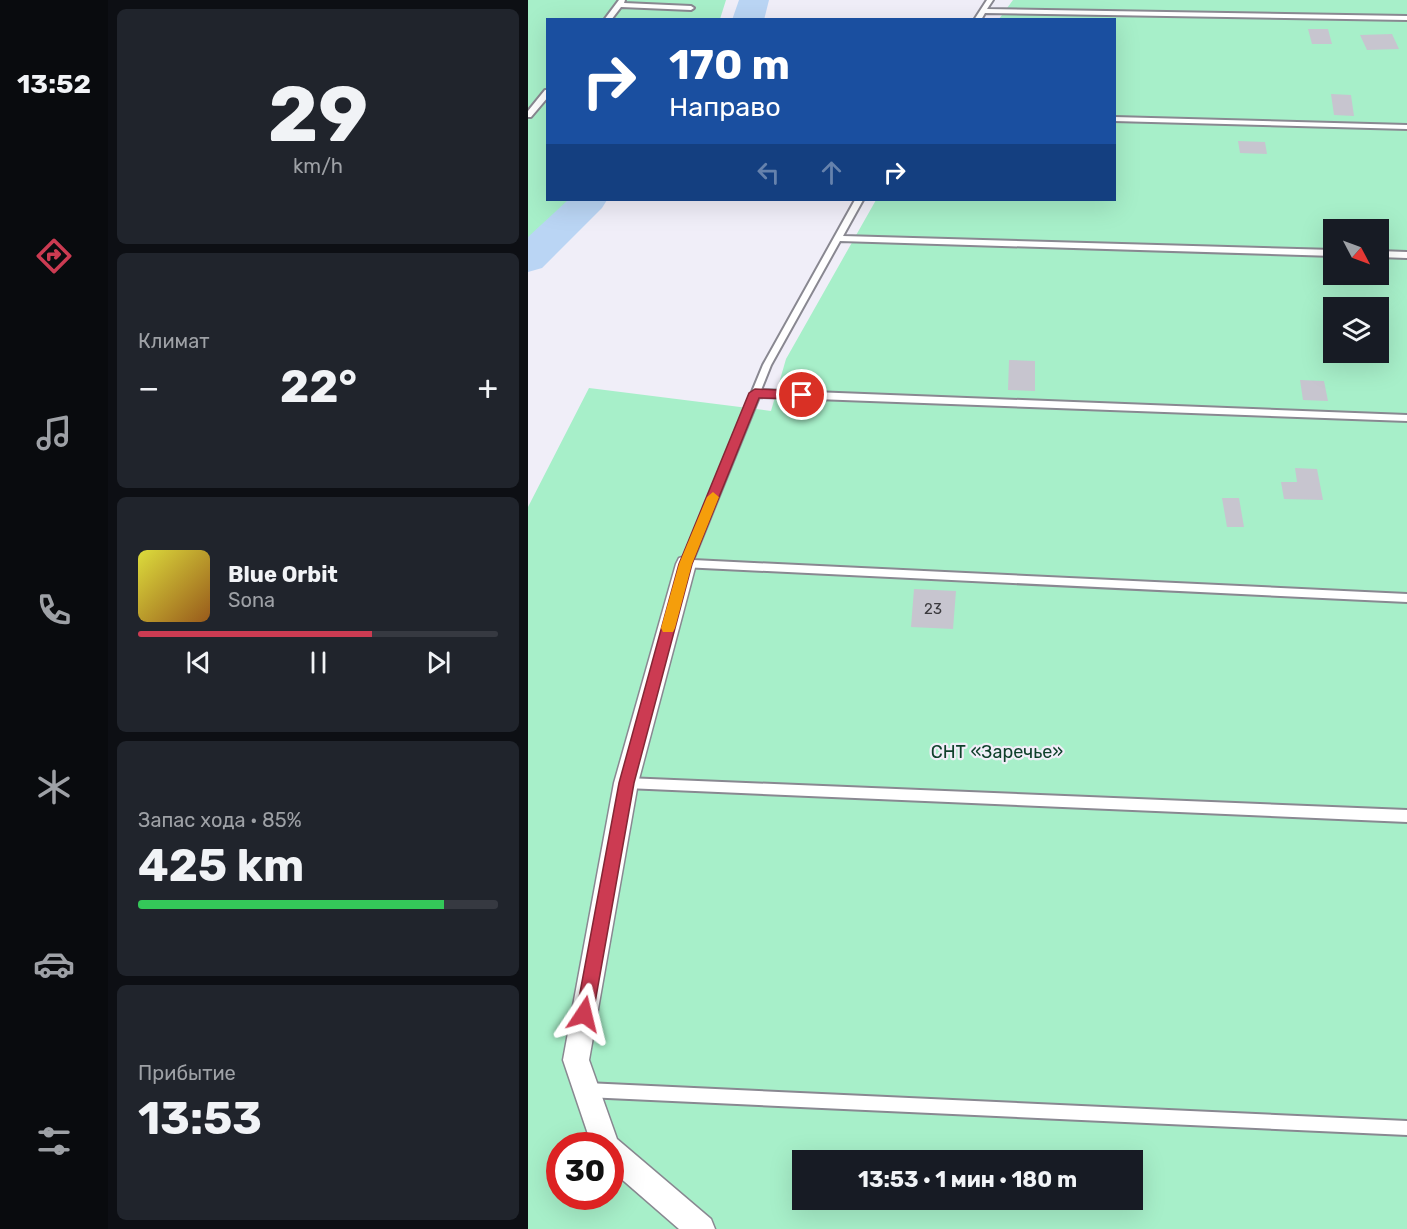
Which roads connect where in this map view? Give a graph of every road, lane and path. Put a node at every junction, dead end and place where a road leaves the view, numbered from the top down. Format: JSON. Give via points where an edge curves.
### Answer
{"nodes":[{"id":1,"x":990,"y":0,"type":"edge"},
{"id":2,"x":621,"y":2,"type":"edge"},
{"id":3,"x":691,"y":8,"type":"dead end"},
{"id":4,"x":983,"y":11,"type":"junction"},
{"id":5,"x":609,"y":18,"type":"edge"},
{"id":6,"x":978,"y":18,"type":"edge"},
{"id":7,"x":1407,"y":18,"type":"edge"},
{"id":8,"x":546,"y":94,"type":"edge"},
{"id":9,"x":528,"y":115,"type":"edge"},
{"id":10,"x":1116,"y":119,"type":"edge"},
{"id":11,"x":1407,"y":127,"type":"edge"},
{"id":12,"x":858,"y":201,"type":"edge"},
{"id":13,"x":837,"y":238,"type":"junction"},
{"id":14,"x":1323,"y":253,"type":"edge"},
{"id":15,"x":1389,"y":254,"type":"edge"},
{"id":16,"x":1407,"y":255,"type":"edge"},
{"id":17,"x":755,"y":393,"type":"junction"},
{"id":18,"x":1407,"y":418,"type":"edge"},
{"id":19,"x":686,"y":564,"type":"junction"},
{"id":20,"x":1407,"y":598,"type":"edge"},
{"id":21,"x":626,"y":783,"type":"junction"},
{"id":22,"x":1407,"y":816,"type":"edge"},
{"id":23,"x":586,"y":1090,"type":"junction"},
{"id":24,"x":1407,"y":1128,"type":"edge"},
{"id":25,"x":601,"y":1132,"type":"edge"},
{"id":26,"x":624,"y":1162,"type":"edge"},
{"id":27,"x":701,"y":1229,"type":"edge"}],
"edges":[{"from":1,"to":4,"type":"lane"},
{"from":2,"to":3,"type":"lane"},
{"from":2,"to":5,"type":"lane"},
{"from":4,"to":6,"type":"lane"},
{"from":4,"to":7,"type":"lane"},
{"from":8,"to":9,"type":"lane"},
{"from":10,"to":11,"type":"lane"},
{"from":12,"to":13,"type":"lane"},
{"from":13,"to":14,"type":"lane"},
{"from":13,"to":17,"type":"lane"},
{"from":15,"to":16,"type":"lane"},
{"from":17,"to":18,"type":"lane"},
{"from":17,"to":19,"type":"lane"},
{"from":19,"to":20,"type":"lane"},
{"from":19,"to":21,"type":"street"},
{"from":21,"to":22,"type":"lane"},
{"from":21,"to":23,"type":"street","via":[[576,1060]]},
{"from":23,"to":24,"type":"lane"},
{"from":23,"to":25,"type":"street"},
{"from":26,"to":27,"type":"street"}]}
